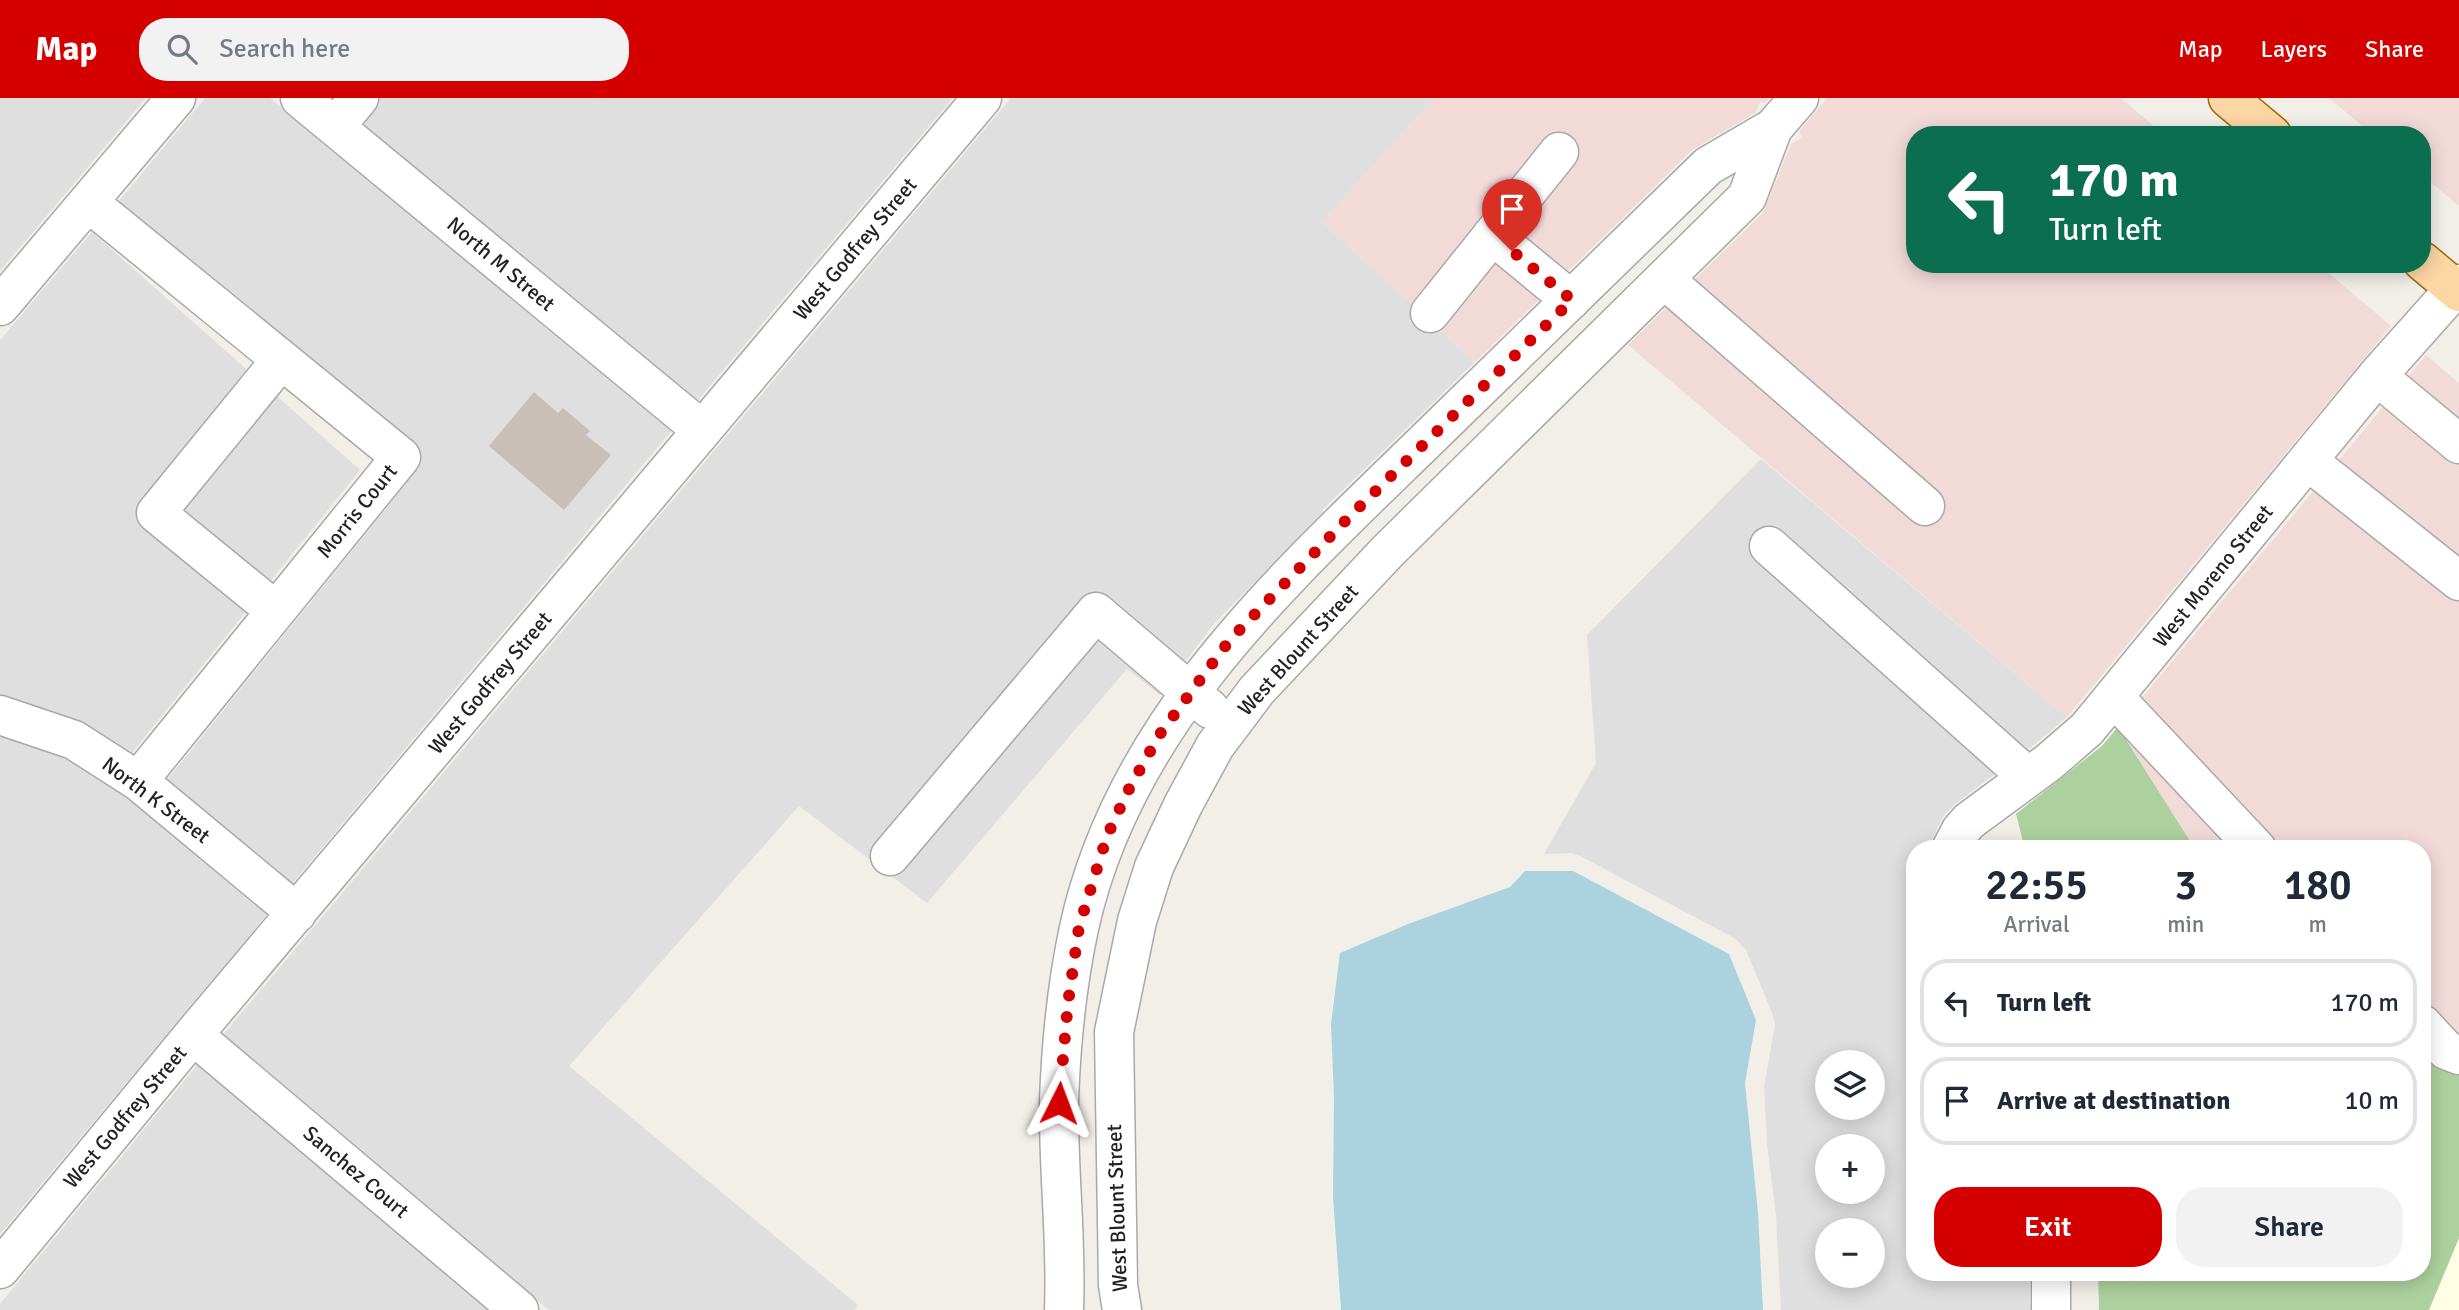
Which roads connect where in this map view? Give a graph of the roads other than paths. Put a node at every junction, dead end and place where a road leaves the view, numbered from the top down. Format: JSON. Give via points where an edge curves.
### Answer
{"nodes":[{"id":1,"x":176,"y":98,"type":"edge"},
{"id":2,"x":300,"y":98,"type":"edge"},
{"id":3,"x":359,"y":98,"type":"edge"},
{"id":4,"x":982,"y":98,"type":"edge"},
{"id":5,"x":1799,"y":98,"type":"edge"},
{"id":6,"x":2228,"y":98,"type":"edge"},
{"id":7,"x":2261,"y":126,"type":"edge"},
{"id":8,"x":335,"y":127,"type":"junction"},
{"id":9,"x":1773,"y":128,"type":"junction"},
{"id":10,"x":1559,"y":152,"type":"dead end"},
{"id":11,"x":88,"y":202,"type":"junction"},
{"id":12,"x":1492,"y":235,"type":"junction"},
{"id":13,"x":2431,"y":268,"type":"edge"},
{"id":14,"x":1664,"y":279,"type":"junction"},
{"id":15,"x":2458,"y":288,"type":"edge"},
{"id":16,"x":1572,"y":300,"type":"junction"},
{"id":17,"x":0,"y":306,"type":"edge"},
{"id":18,"x":1430,"y":313,"type":"dead end"},
{"id":19,"x":281,"y":360,"type":"junction"},
{"id":20,"x":2377,"y":376,"type":"junction"},
{"id":21,"x":702,"y":430,"type":"junction"},
{"id":22,"x":2459,"y":444,"type":"edge"},
{"id":23,"x":2308,"y":461,"type":"junction"},
{"id":24,"x":1925,"y":506,"type":"dead end"},
{"id":25,"x":1352,"y":514,"type":"junction"},
{"id":26,"x":1769,"y":546,"type":"dead end"},
{"id":27,"x":1388,"y":551,"type":"junction"},
{"id":28,"x":2459,"y":581,"type":"edge"},
{"id":29,"x":276,"y":611,"type":"junction"},
{"id":30,"x":1189,"y":692,"type":"junction"},
{"id":31,"x":2114,"y":697,"type":"junction"},
{"id":32,"x":0,"y":715,"type":"edge"},
{"id":33,"x":1230,"y":726,"type":"junction"},
{"id":34,"x":2028,"y":777,"type":"junction"},
{"id":35,"x":138,"y":781,"type":"junction"},
{"id":36,"x":1956,"y":840,"type":"edge"},
{"id":37,"x":2249,"y":840,"type":"edge"},
{"id":38,"x":890,"y":856,"type":"dead end"},
{"id":39,"x":297,"y":913,"type":"junction"},
{"id":40,"x":2431,"y":1033,"type":"edge"},
{"id":41,"x":193,"y":1035,"type":"junction"},
{"id":42,"x":2459,"y":1055,"type":"edge"},
{"id":43,"x":1062,"y":1059,"type":"junction"},
{"id":44,"x":1113,"y":1066,"type":"junction"},
{"id":45,"x":0,"y":1269,"type":"edge"},
{"id":46,"x":2051,"y":1281,"type":"edge"},
{"id":47,"x":519,"y":1310,"type":"edge"},
{"id":48,"x":1064,"y":1310,"type":"edge"},
{"id":49,"x":1122,"y":1310,"type":"edge"},
{"id":50,"x":2051,"y":1310,"type":"edge"}],
"edges":[{"from":1,"to":11,"type":"street"},
{"from":2,"to":8,"type":"street","name":"North M Street"},
{"from":3,"to":8,"type":"street"},
{"from":4,"to":21,"type":"street","name":"West Godfrey Street"},
{"from":5,"to":9,"type":"street","name":"West Blount Street"},
{"from":6,"to":7,"type":"main road"},
{"from":8,"to":21,"type":"street","name":"North M Street"},
{"from":9,"to":14,"type":"street","name":"West Blount Street","via":[[1747,197]]},
{"from":9,"to":16,"type":"street","name":"West Blount Street","via":[[1708,166]]},
{"from":10,"to":12,"type":"street"},
{"from":11,"to":17,"type":"street"},
{"from":11,"to":19,"type":"street","name":"Morris Court"},
{"from":12,"to":16,"type":"street"},
{"from":12,"to":18,"type":"street"},
{"from":13,"to":15,"type":"main road"},
{"from":14,"to":24,"type":"street"},
{"from":14,"to":27,"type":"street","name":"West Blount Street"},
{"from":15,"to":20,"type":"street","name":"West Moreno Street"},
{"from":16,"to":25,"type":"street","name":"West Blount Street"},
{"from":19,"to":29,"type":"street","via":[[156,513]]},
{"from":19,"to":29,"type":"street","name":"Morris Court","via":[[401,457]]},
{"from":20,"to":22,"type":"street"},
{"from":20,"to":23,"type":"street","name":"West Moreno Street"},
{"from":21,"to":39,"type":"street","name":"West Godfrey Street"},
{"from":23,"to":28,"type":"street"},
{"from":23,"to":31,"type":"street","name":"West Moreno Street"},
{"from":25,"to":27,"type":"street"},
{"from":25,"to":30,"type":"street","name":"West Blount Street","via":[[1229,641]]},
{"from":26,"to":34,"type":"street"},
{"from":27,"to":33,"type":"street","name":"West Blount Street","via":[[1257,690]]},
{"from":29,"to":35,"type":"street","name":"Morris Court"},
{"from":30,"to":33,"type":"street"},
{"from":30,"to":38,"type":"street","via":[[1096,612]]},
{"from":30,"to":43,"type":"street","name":"West Blount Street","via":[[1160,734],[1107,836],[1079,927]]},
{"from":31,"to":34,"type":"street","name":"West Moreno Street","via":[[2087,729]]},
{"from":31,"to":37,"type":"street"},
{"from":32,"to":35,"type":"street","name":"North K Street","via":[[74,740]]},
{"from":33,"to":44,"type":"street","name":"West Blount Street","via":[[1154,867],[1137,921],[1114,1032]]},
{"from":34,"to":36,"type":"street","name":"West Moreno Street","via":[[1969,821]]},
{"from":35,"to":39,"type":"street","name":"North K Street"},
{"from":39,"to":41,"type":"street","name":"West Godfrey Street"},
{"from":40,"to":42,"type":"street"},
{"from":41,"to":45,"type":"street","name":"West Godfrey Street"},
{"from":41,"to":47,"type":"street","name":"Sanchez Court"},
{"from":43,"to":44,"type":"street"},
{"from":43,"to":48,"type":"street","name":"West Blount Street"},
{"from":44,"to":49,"type":"street","name":"West Blount Street"},
{"from":46,"to":50,"type":"street"}]}
